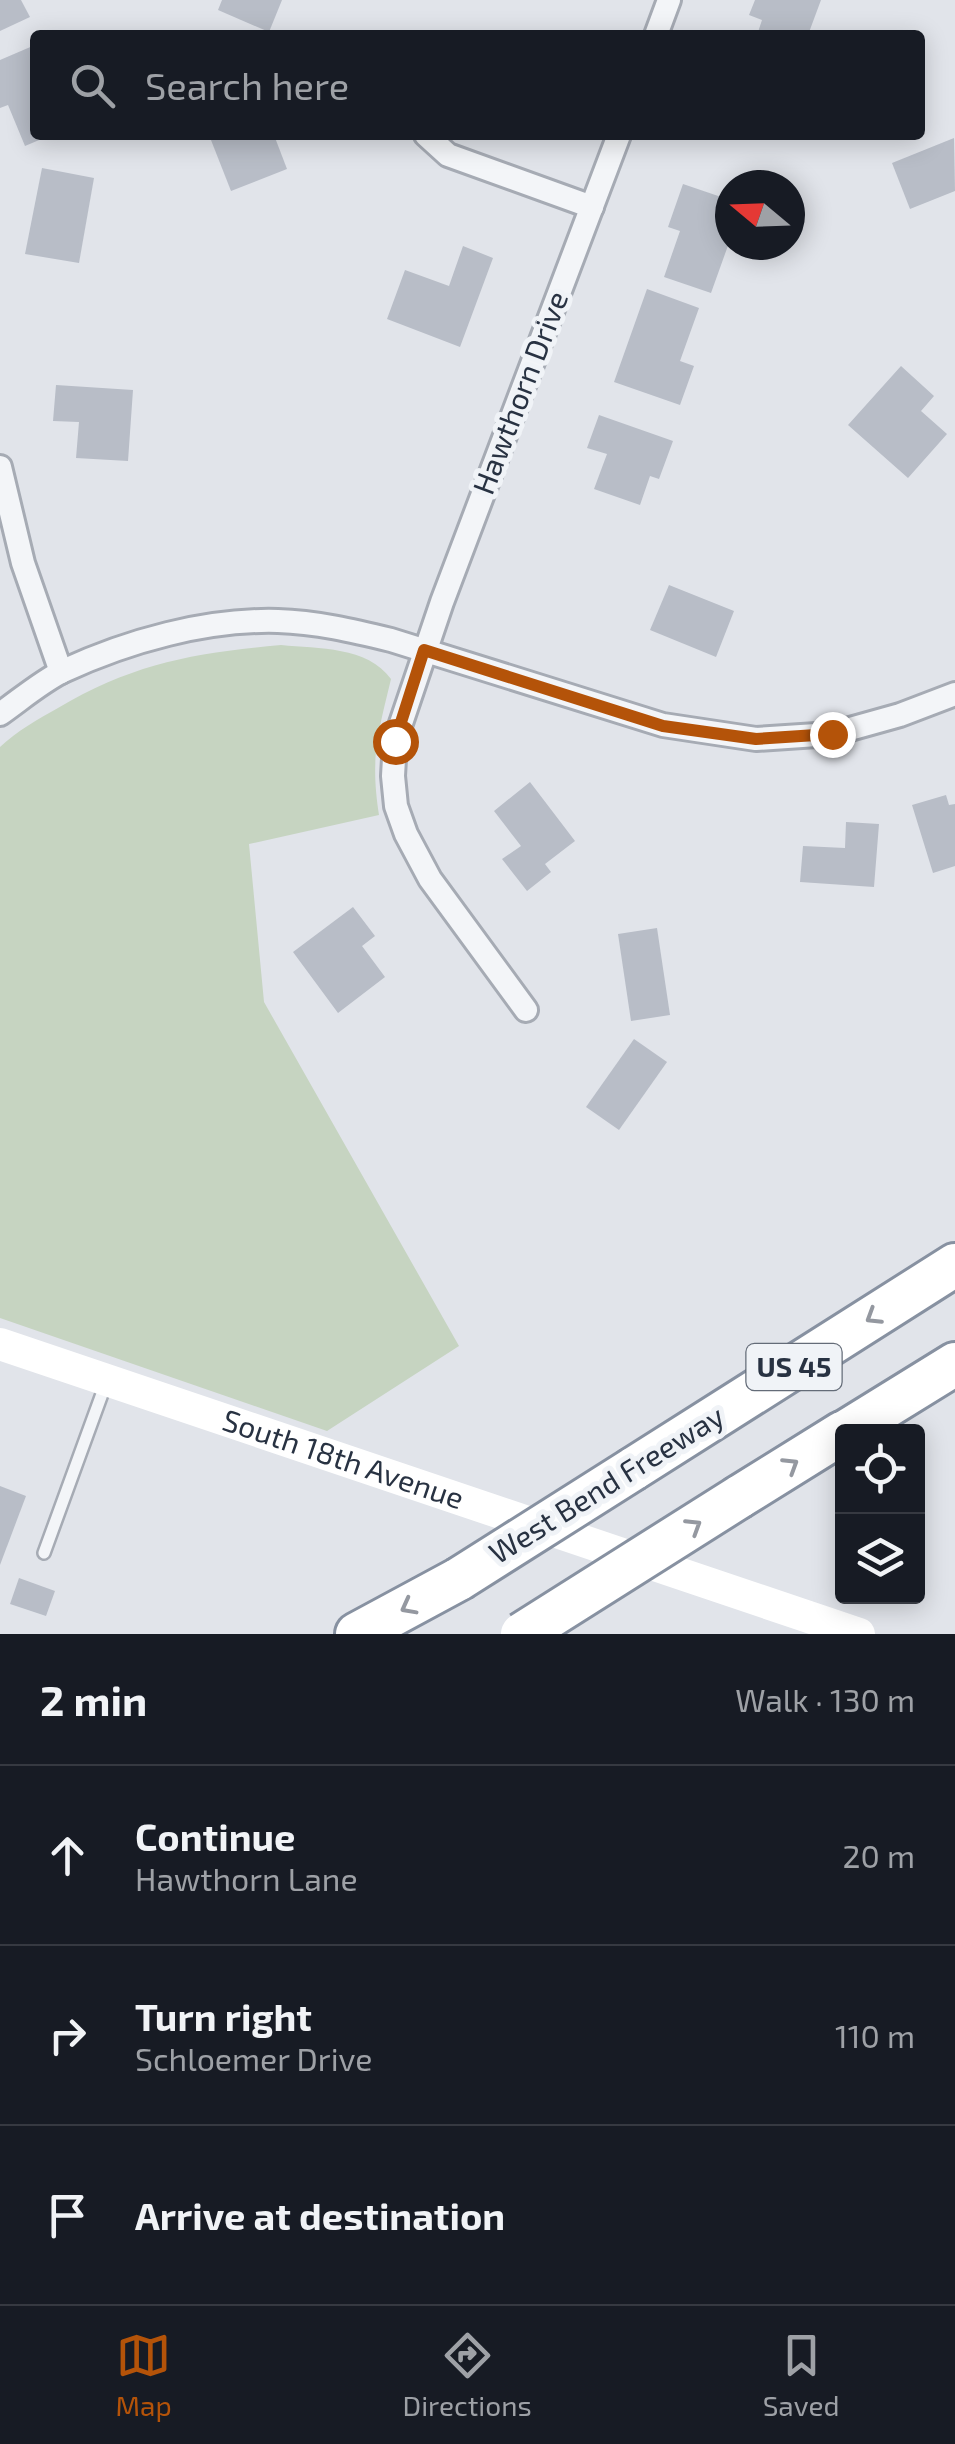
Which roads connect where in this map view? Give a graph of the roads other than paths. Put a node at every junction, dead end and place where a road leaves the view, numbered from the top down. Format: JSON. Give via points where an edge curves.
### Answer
{"nodes":[{"id":1,"x":668,"y":0,"type":"edge"},
{"id":2,"x":658,"y":30,"type":"edge"},
{"id":3,"x":431,"y":140,"type":"edge"},
{"id":4,"x":617,"y":140,"type":"edge"},
{"id":5,"x":592,"y":206,"type":"junction"},
{"id":6,"x":0,"y":467,"type":"edge"},
{"id":7,"x":424,"y":650,"type":"junction"},
{"id":8,"x":61,"y":672,"type":"junction"},
{"id":9,"x":955,"y":694,"type":"edge"},
{"id":10,"x":0,"y":714,"type":"edge"},
{"id":11,"x":526,"y":1010,"type":"dead end"},
{"id":12,"x":955,"y":1265,"type":"edge"},
{"id":13,"x":0,"y":1344,"type":"edge"},
{"id":14,"x":955,"y":1364,"type":"edge"},
{"id":15,"x":108,"y":1379,"type":"junction"},
{"id":16,"x":857,"y":1424,"type":"edge"},
{"id":17,"x":835,"y":1438,"type":"edge"},
{"id":18,"x":44,"y":1553,"type":"dead end"},
{"id":19,"x":357,"y":1634,"type":"edge"},
{"id":20,"x":522,"y":1634,"type":"edge"},
{"id":21,"x":858,"y":1634,"type":"edge"}],
"edges":[{"from":1,"to":2,"type":"street"},
{"from":3,"to":5,"type":"street","via":[[448,156]]},
{"from":4,"to":5,"type":"street","name":"Hawthorn Drive"},
{"from":5,"to":7,"type":"street","name":"Hawthorn Drive"},
{"from":6,"to":8,"type":"street","via":[[23,563]]},
{"from":7,"to":8,"type":"street","via":[[348,629],[278,621],[205,626]]},
{"from":7,"to":9,"type":"street","via":[[663,726],[756,739],[832,734]]},
{"from":7,"to":11,"type":"street","name":"Hawthorn Drive","via":[[395,741],[396,806],[430,878]]},
{"from":8,"to":10,"type":"street"},
{"from":12,"to":19,"type":"highway","name":"West Bend Freeway","number":"US 45","one_way":true,"bridge":true,"via":[[459,1579]]},
{"from":13,"to":15,"type":"street","name":"South 18th Avenue"},
{"from":14,"to":16,"type":"highway","number":"US 45"},
{"from":15,"to":18,"type":"lane"},
{"from":15,"to":21,"type":"street","name":"South 18th Avenue"},
{"from":20,"to":17,"type":"highway","number":"US 45","one_way":true,"bridge":true}]}
